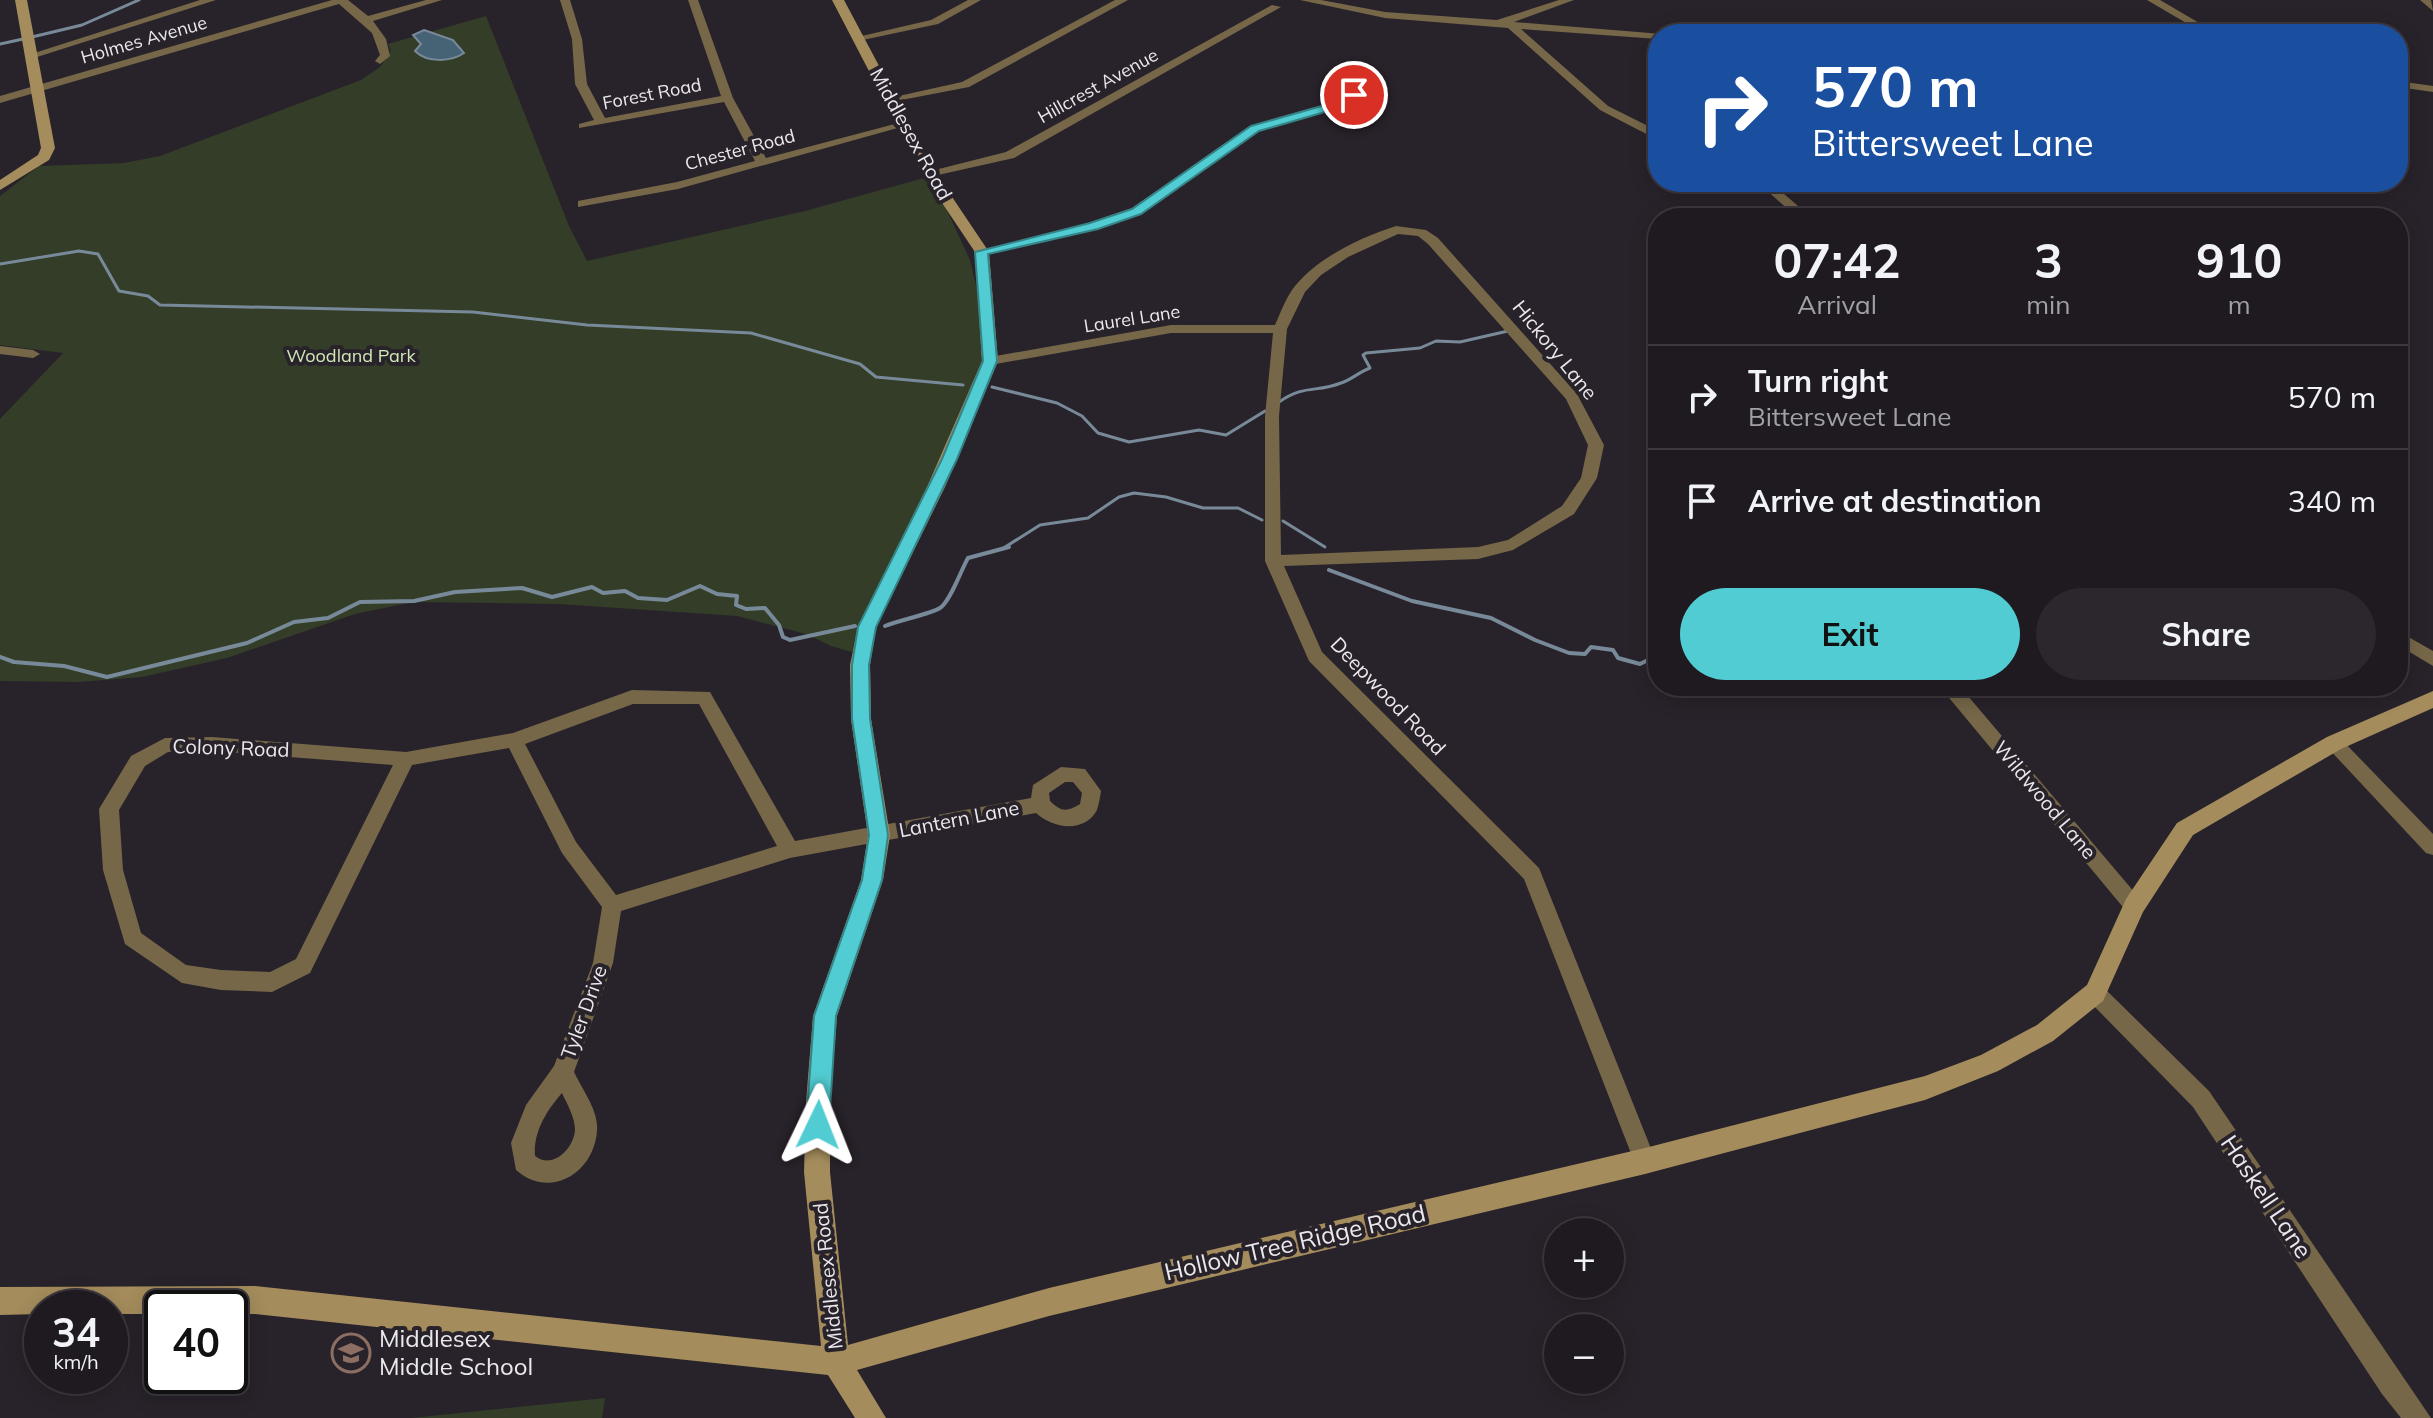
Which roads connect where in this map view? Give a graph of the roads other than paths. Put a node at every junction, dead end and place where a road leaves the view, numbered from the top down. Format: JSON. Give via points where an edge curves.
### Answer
{"nodes":[{"id":1,"x":21,"y":0,"type":"edge"},
{"id":2,"x":211,"y":0,"type":"edge"},
{"id":3,"x":437,"y":0,"type":"edge"},
{"id":4,"x":565,"y":0,"type":"edge"},
{"id":5,"x":693,"y":0,"type":"edge"},
{"id":6,"x":838,"y":0,"type":"edge"},
{"id":7,"x":976,"y":0,"type":"edge"},
{"id":8,"x":1123,"y":0,"type":"edge"},
{"id":9,"x":1305,"y":0,"type":"edge"},
{"id":10,"x":1403,"y":0,"type":"edge"},
{"id":11,"x":1569,"y":0,"type":"edge"},
{"id":12,"x":2152,"y":0,"type":"edge"},
{"id":13,"x":2425,"y":0,"type":"edge"},
{"id":14,"x":342,"y":1,"type":"edge"},
{"id":15,"x":1281,"y":4,"type":"edge"},
{"id":16,"x":2433,"y":8,"type":"edge"},
{"id":17,"x":1385,"y":15,"type":"junction"},
{"id":18,"x":366,"y":20,"type":"junction"},
{"id":19,"x":2195,"y":24,"type":"edge"},
{"id":20,"x":1498,"y":25,"type":"junction"},
{"id":21,"x":1512,"y":26,"type":"junction"},
{"id":22,"x":1648,"y":35,"type":"edge"},
{"id":23,"x":858,"y":38,"type":"junction"},
{"id":24,"x":27,"y":43,"type":"junction"},
{"id":25,"x":380,"y":61,"type":"dead end"},
{"id":26,"x":2408,"y":85,"type":"edge"},
{"id":27,"x":2433,"y":89,"type":"edge"},
{"id":28,"x":36,"y":90,"type":"junction"},
{"id":29,"x":727,"y":98,"type":"junction"},
{"id":30,"x":891,"y":99,"type":"junction"},
{"id":31,"x":0,"y":100,"type":"edge"},
{"id":32,"x":1335,"y":105,"type":"dead end"},
{"id":33,"x":601,"y":122,"type":"junction"},
{"id":34,"x":906,"y":124,"type":"junction"},
{"id":35,"x":583,"y":126,"type":"dead end"},
{"id":36,"x":1648,"y":131,"type":"edge"},
{"id":37,"x":762,"y":162,"type":"junction"},
{"id":38,"x":929,"y":173,"type":"junction"},
{"id":39,"x":0,"y":186,"type":"edge"},
{"id":40,"x":1775,"y":192,"type":"edge"},
{"id":41,"x":582,"y":204,"type":"dead end"},
{"id":42,"x":1794,"y":208,"type":"edge"},
{"id":43,"x":1406,"y":230,"type":"joint"},
{"id":44,"x":982,"y":252,"type":"junction"},
{"id":45,"x":1280,"y":329,"type":"junction"},
{"id":46,"x":0,"y":350,"type":"edge"},
{"id":47,"x":33,"y":354,"type":"dead end"},
{"id":48,"x":990,"y":361,"type":"junction"},
{"id":49,"x":1273,"y":561,"type":"junction"},
{"id":50,"x":2408,"y":643,"type":"edge"},
{"id":51,"x":2433,"y":659,"type":"edge"},
{"id":52,"x":1958,"y":696,"type":"edge"},
{"id":53,"x":2433,"y":699,"type":"edge"},
{"id":54,"x":514,"y":740,"type":"junction"},
{"id":55,"x":2334,"y":743,"type":"junction"},
{"id":56,"x":406,"y":759,"type":"junction"},
{"id":57,"x":1040,"y":804,"type":"dead end"},
{"id":58,"x":879,"y":835,"type":"junction"},
{"id":59,"x":2433,"y":847,"type":"edge"},
{"id":60,"x":790,"y":850,"type":"junction"},
{"id":61,"x":612,"y":905,"type":"junction"},
{"id":62,"x":2134,"y":906,"type":"junction"},
{"id":63,"x":2095,"y":993,"type":"junction"},
{"id":64,"x":563,"y":1072,"type":"dead end"},
{"id":65,"x":1645,"y":1161,"type":"junction"},
{"id":66,"x":0,"y":1301,"type":"edge"},
{"id":67,"x":836,"y":1362,"type":"junction"},
{"id":68,"x":872,"y":1418,"type":"edge"},
{"id":69,"x":2418,"y":1418,"type":"edge"}],
"edges":[{"from":1,"to":24,"type":"street"},
{"from":2,"to":24,"type":"street"},
{"from":3,"to":18,"type":"street"},
{"from":4,"to":33,"type":"street","via":[[577,39],[581,84]]},
{"from":5,"to":29,"type":"street"},
{"from":6,"to":23,"type":"street","name":"Middlesex Road"},
{"from":7,"to":23,"type":"street","via":[[934,22]]},
{"from":8,"to":30,"type":"street","via":[[965,85]]},
{"from":9,"to":17,"type":"street"},
{"from":10,"to":17,"type":"street"},
{"from":11,"to":20,"type":"street"},
{"from":12,"to":19,"type":"street"},
{"from":13,"to":16,"type":"street"},
{"from":14,"to":18,"type":"street"},
{"from":14,"to":28,"type":"street","name":"Holmes Avenue"},
{"from":15,"to":38,"type":"street","name":"Hillcrest Avenue","via":[[1010,155]]},
{"from":17,"to":20,"type":"street"},
{"from":18,"to":25,"type":"street","via":[[385,47]]},
{"from":20,"to":21,"type":"street"},
{"from":21,"to":22,"type":"street"},
{"from":21,"to":36,"type":"street","via":[[1604,108]]},
{"from":23,"to":30,"type":"street","name":"Middlesex Road"},
{"from":24,"to":28,"type":"street"},
{"from":26,"to":27,"type":"street"},
{"from":28,"to":31,"type":"street","name":"Holmes Avenue"},
{"from":28,"to":39,"type":"street","via":[[48,148],[44,157]]},
{"from":29,"to":33,"type":"street","name":"Forest Road"},
{"from":29,"to":37,"type":"street"},
{"from":30,"to":34,"type":"street","name":"Middlesex Road"},
{"from":32,"to":44,"type":"street","via":[[1255,128],[1136,211]]},
{"from":33,"to":35,"type":"street","name":"Forest Road"},
{"from":34,"to":37,"type":"street","name":"Chester Road"},
{"from":34,"to":38,"type":"street","name":"Middlesex Road"},
{"from":37,"to":41,"type":"street","name":"Chester Road"},
{"from":38,"to":44,"type":"street","name":"Middlesex Road"},
{"from":40,"to":42,"type":"street"},
{"from":43,"to":45,"type":"street","name":"Deepwood Road","via":[[1357,248],[1316,272],[1299,290]]},
{"from":43,"to":49,"type":"street","name":"Hickory Lane","via":[[1433,241],[1572,397],[1596,445],[1589,478],[1568,510],[1513,544],[1478,553]]},
{"from":44,"to":48,"type":"street","name":"Middlesex Road"},
{"from":45,"to":48,"type":"street","name":"Laurel Lane","via":[[1171,329]]},
{"from":45,"to":49,"type":"street","name":"Deepwood Road","via":[[1272,416]]},
{"from":46,"to":47,"type":"street"},
{"from":48,"to":58,"type":"street","name":"Middlesex Road","via":[[867,627],[860,665],[861,719]]},
{"from":49,"to":65,"type":"street","name":"Deepwood Road","via":[[1315,656],[1532,874]]},
{"from":50,"to":51,"type":"street"},
{"from":52,"to":62,"type":"street","name":"Wildwood Lane"},
{"from":53,"to":55,"type":"street","name":"Hollow Tree Ridge Road"},
{"from":54,"to":56,"type":"street","name":"Colony Road"},
{"from":54,"to":60,"type":"street","name":"Colony Road","via":[[632,697],[704,697]]},
{"from":54,"to":61,"type":"street","via":[[557,828],[590,883]]},
{"from":55,"to":59,"type":"street"},
{"from":55,"to":62,"type":"street","name":"Hollow Tree Ridge Road","via":[[2185,829]]},
{"from":56,"to":56,"type":"street","name":"Colony Road","via":[[303,966],[272,982],[182,974],[132,938],[113,870],[109,809],[138,761],[165,745],[212,744]]},
{"from":57,"to":58,"type":"street","name":"Lantern Lane"},
{"from":58,"to":60,"type":"street"},
{"from":58,"to":67,"type":"street","name":"Middlesex Road","via":[[872,880],[825,1016],[817,1172]]},
{"from":60,"to":61,"type":"street"},
{"from":61,"to":64,"type":"street","name":"Tyler Drive","via":[[603,963]]},
{"from":62,"to":63,"type":"street","name":"Hollow Tree Ridge Road"},
{"from":63,"to":65,"type":"street","name":"Hollow Tree Ridge Road","via":[[2045,1033],[1925,1088]]},
{"from":63,"to":69,"type":"street","name":"Haskell Lane","via":[[2201,1099]]},
{"from":65,"to":67,"type":"street","name":"Hollow Tree Ridge Road","via":[[1049,1302]]},
{"from":66,"to":67,"type":"street","name":"Hollow Tree Ridge Road","via":[[255,1300]]},
{"from":67,"to":68,"type":"street","name":"Middlesex Road"}]}
